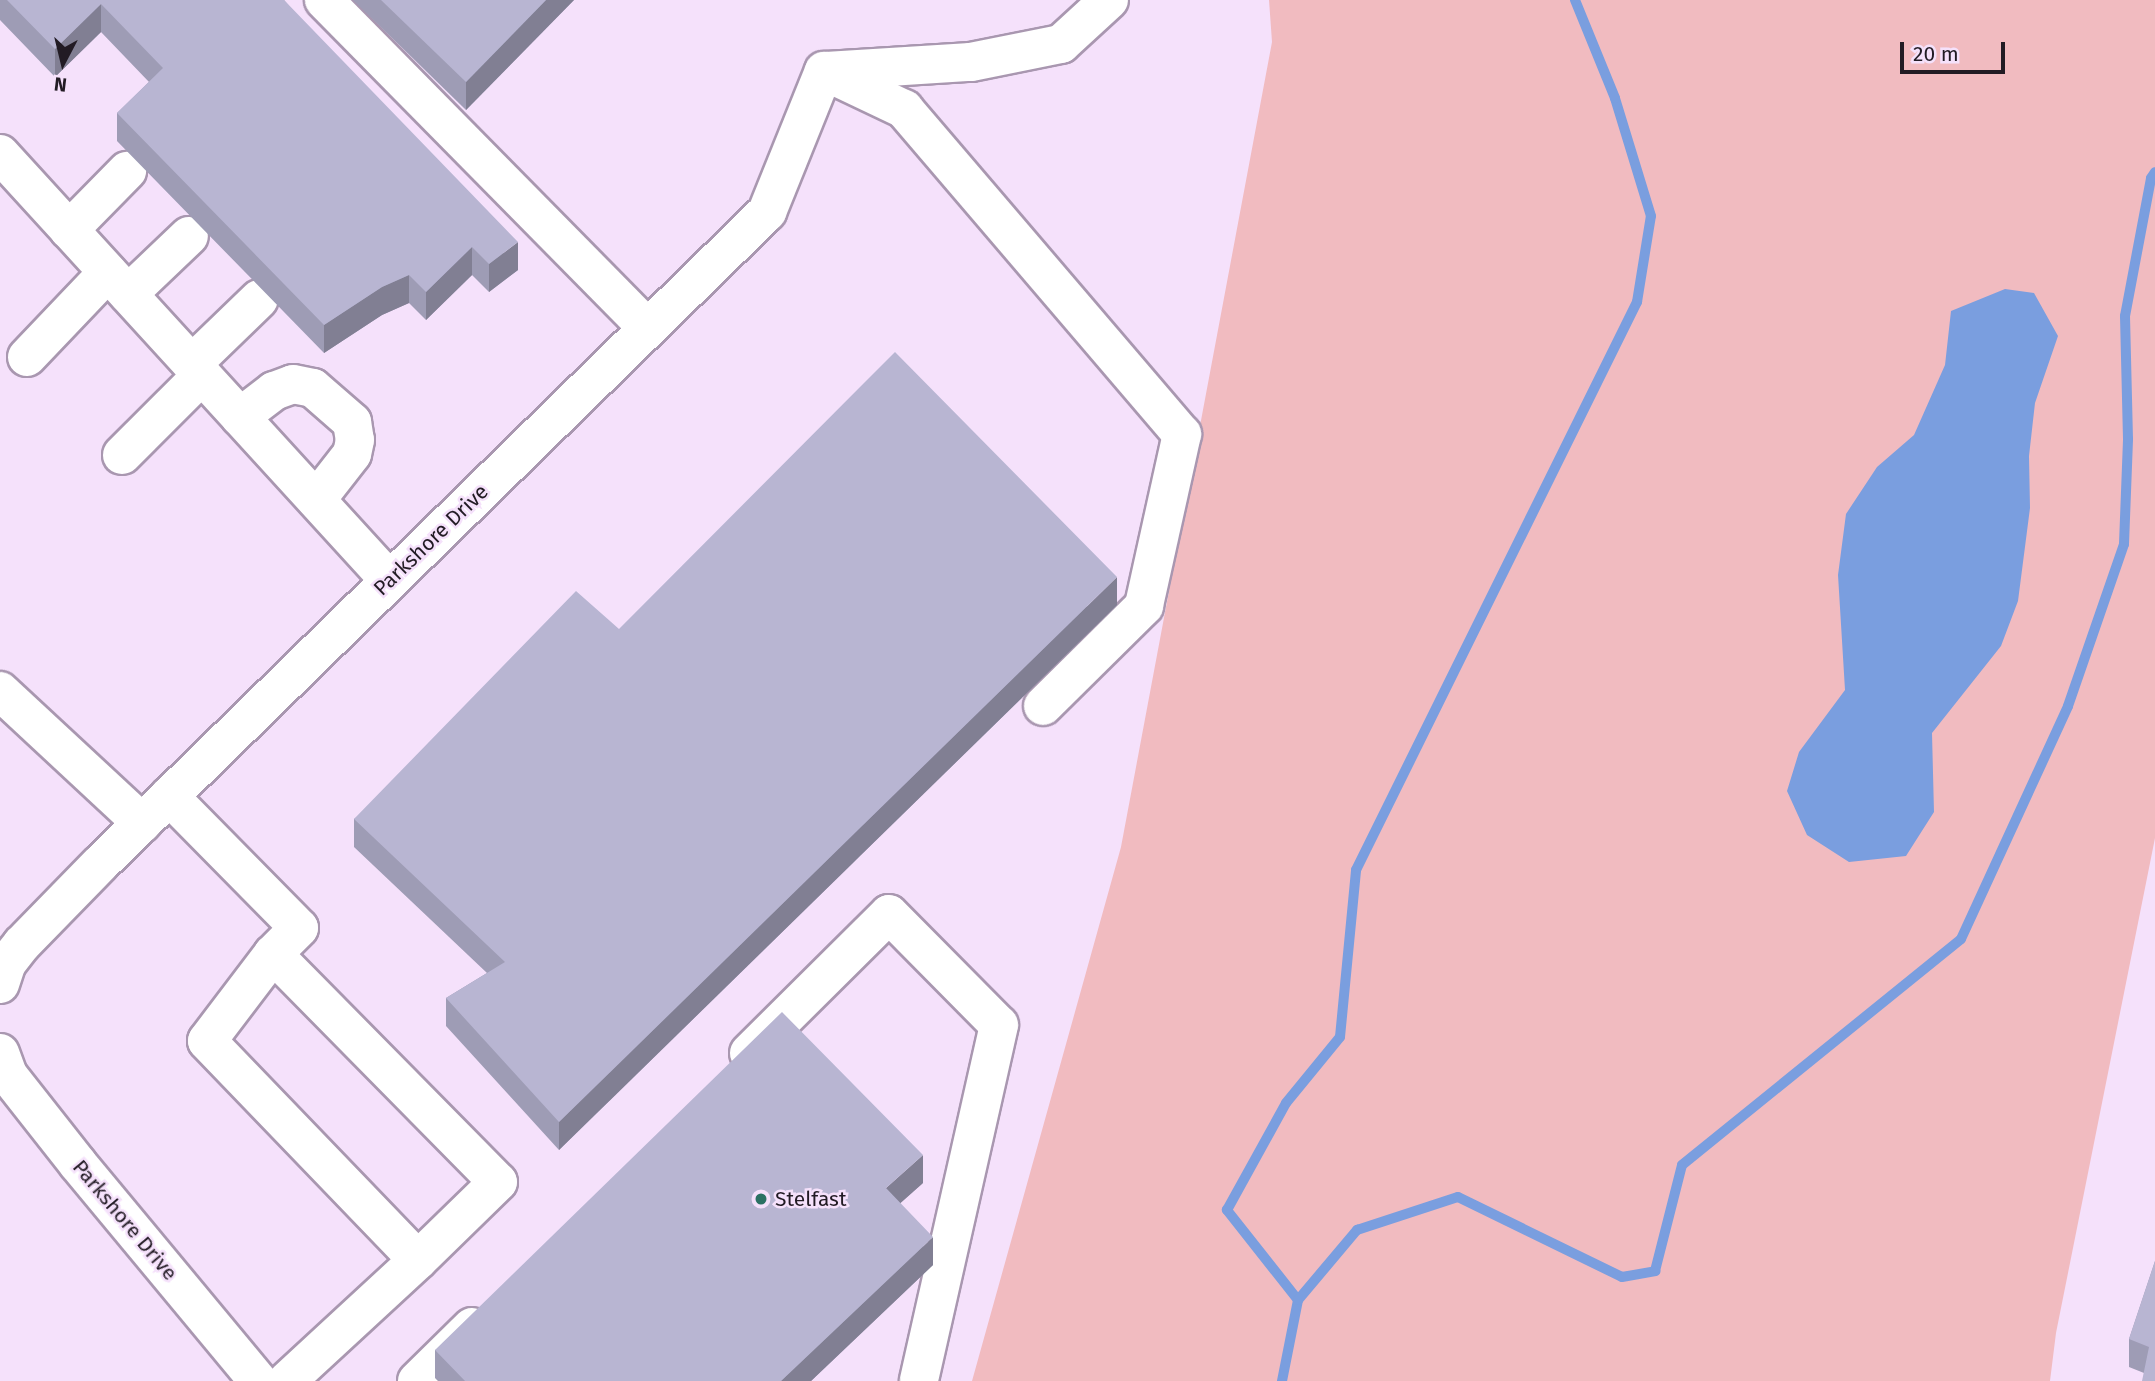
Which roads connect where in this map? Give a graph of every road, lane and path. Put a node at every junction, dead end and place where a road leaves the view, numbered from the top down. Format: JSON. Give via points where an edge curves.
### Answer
{"nodes":[{"id":1,"x":324,"y":0,"type":"edge"},
{"id":2,"x":1109,"y":0,"type":"edge"},
{"id":3,"x":824,"y":71,"type":"junction"},
{"id":4,"x":6,"y":170,"type":"edge"},
{"id":5,"x":127,"y":170,"type":"dead end"},
{"id":6,"x":69,"y":230,"type":"junction"},
{"id":7,"x":189,"y":236,"type":"dead end"},
{"id":8,"x":118,"y":283,"type":"junction"},
{"id":9,"x":259,"y":299,"type":"dead end"},
{"id":10,"x":649,"y":328,"type":"junction"},
{"id":11,"x":27,"y":357,"type":"dead end"},
{"id":12,"x":197,"y":370,"type":"junction"},
{"id":13,"x":240,"y":417,"type":"junction"},
{"id":14,"x":121,"y":455,"type":"dead end"},
{"id":15,"x":316,"y":500,"type":"junction"},
{"id":16,"x":390,"y":581,"type":"junction"},
{"id":17,"x":0,"y":691,"type":"edge"},
{"id":18,"x":1043,"y":706,"type":"dead end"},
{"id":19,"x":169,"y":796,"type":"junction"},
{"id":20,"x":142,"y":823,"type":"junction"},
{"id":21,"x":273,"y":954,"type":"junction"},
{"id":22,"x":0,"y":984,"type":"edge"},
{"id":23,"x":0,"y":1053,"type":"edge"},
{"id":24,"x":722,"y":1079,"type":"edge"},
{"id":25,"x":418,"y":1259,"type":"junction"},
{"id":26,"x":496,"y":1303,"type":"edge"},
{"id":27,"x":258,"y":1381,"type":"edge"},
{"id":28,"x":286,"y":1381,"type":"edge"},
{"id":29,"x":417,"y":1381,"type":"edge"},
{"id":30,"x":919,"y":1381,"type":"edge"}],
"edges":[{"from":1,"to":10,"type":"street"},
{"from":2,"to":3,"type":"street","via":[[1061,44],[971,62]]},
{"from":3,"to":10,"type":"street","name":"Parkshore Drive","via":[[767,212]]},
{"from":3,"to":18,"type":"street","via":[[904,109],[1182,434],[1144,606]]},
{"from":4,"to":6,"type":"street"},
{"from":5,"to":6,"type":"street"},
{"from":6,"to":8,"type":"street"},
{"from":7,"to":8,"type":"street"},
{"from":8,"to":11,"type":"street"},
{"from":8,"to":12,"type":"street"},
{"from":9,"to":12,"type":"street"},
{"from":10,"to":16,"type":"street","name":"Parkshore Drive"},
{"from":12,"to":13,"type":"street"},
{"from":12,"to":14,"type":"street"},
{"from":13,"to":15,"type":"street"},
{"from":13,"to":15,"type":"street","via":[[274,391],[293,384],[313,388],[352,422],[352,454]]},
{"from":15,"to":16,"type":"street"},
{"from":16,"to":19,"type":"street","name":"Parkshore Drive"},
{"from":17,"to":20,"type":"street"},
{"from":19,"to":20,"type":"street","name":"Parkshore Drive"},
{"from":19,"to":21,"type":"street","via":[[299,928]]},
{"from":20,"to":22,"type":"street","name":"Parkshore Drive","via":[[22,944],[7,963]]},
{"from":21,"to":25,"type":"street","via":[[208,1041]]},
{"from":21,"to":25,"type":"street","via":[[498,1182]]},
{"from":23,"to":27,"type":"street","name":"Parkshore Drive","via":[[8,1075],[78,1164]]},
{"from":24,"to":30,"type":"street","via":[[889,914],[999,1025]]},
{"from":25,"to":28,"type":"street"},
{"from":26,"to":29,"type":"street"}]}
